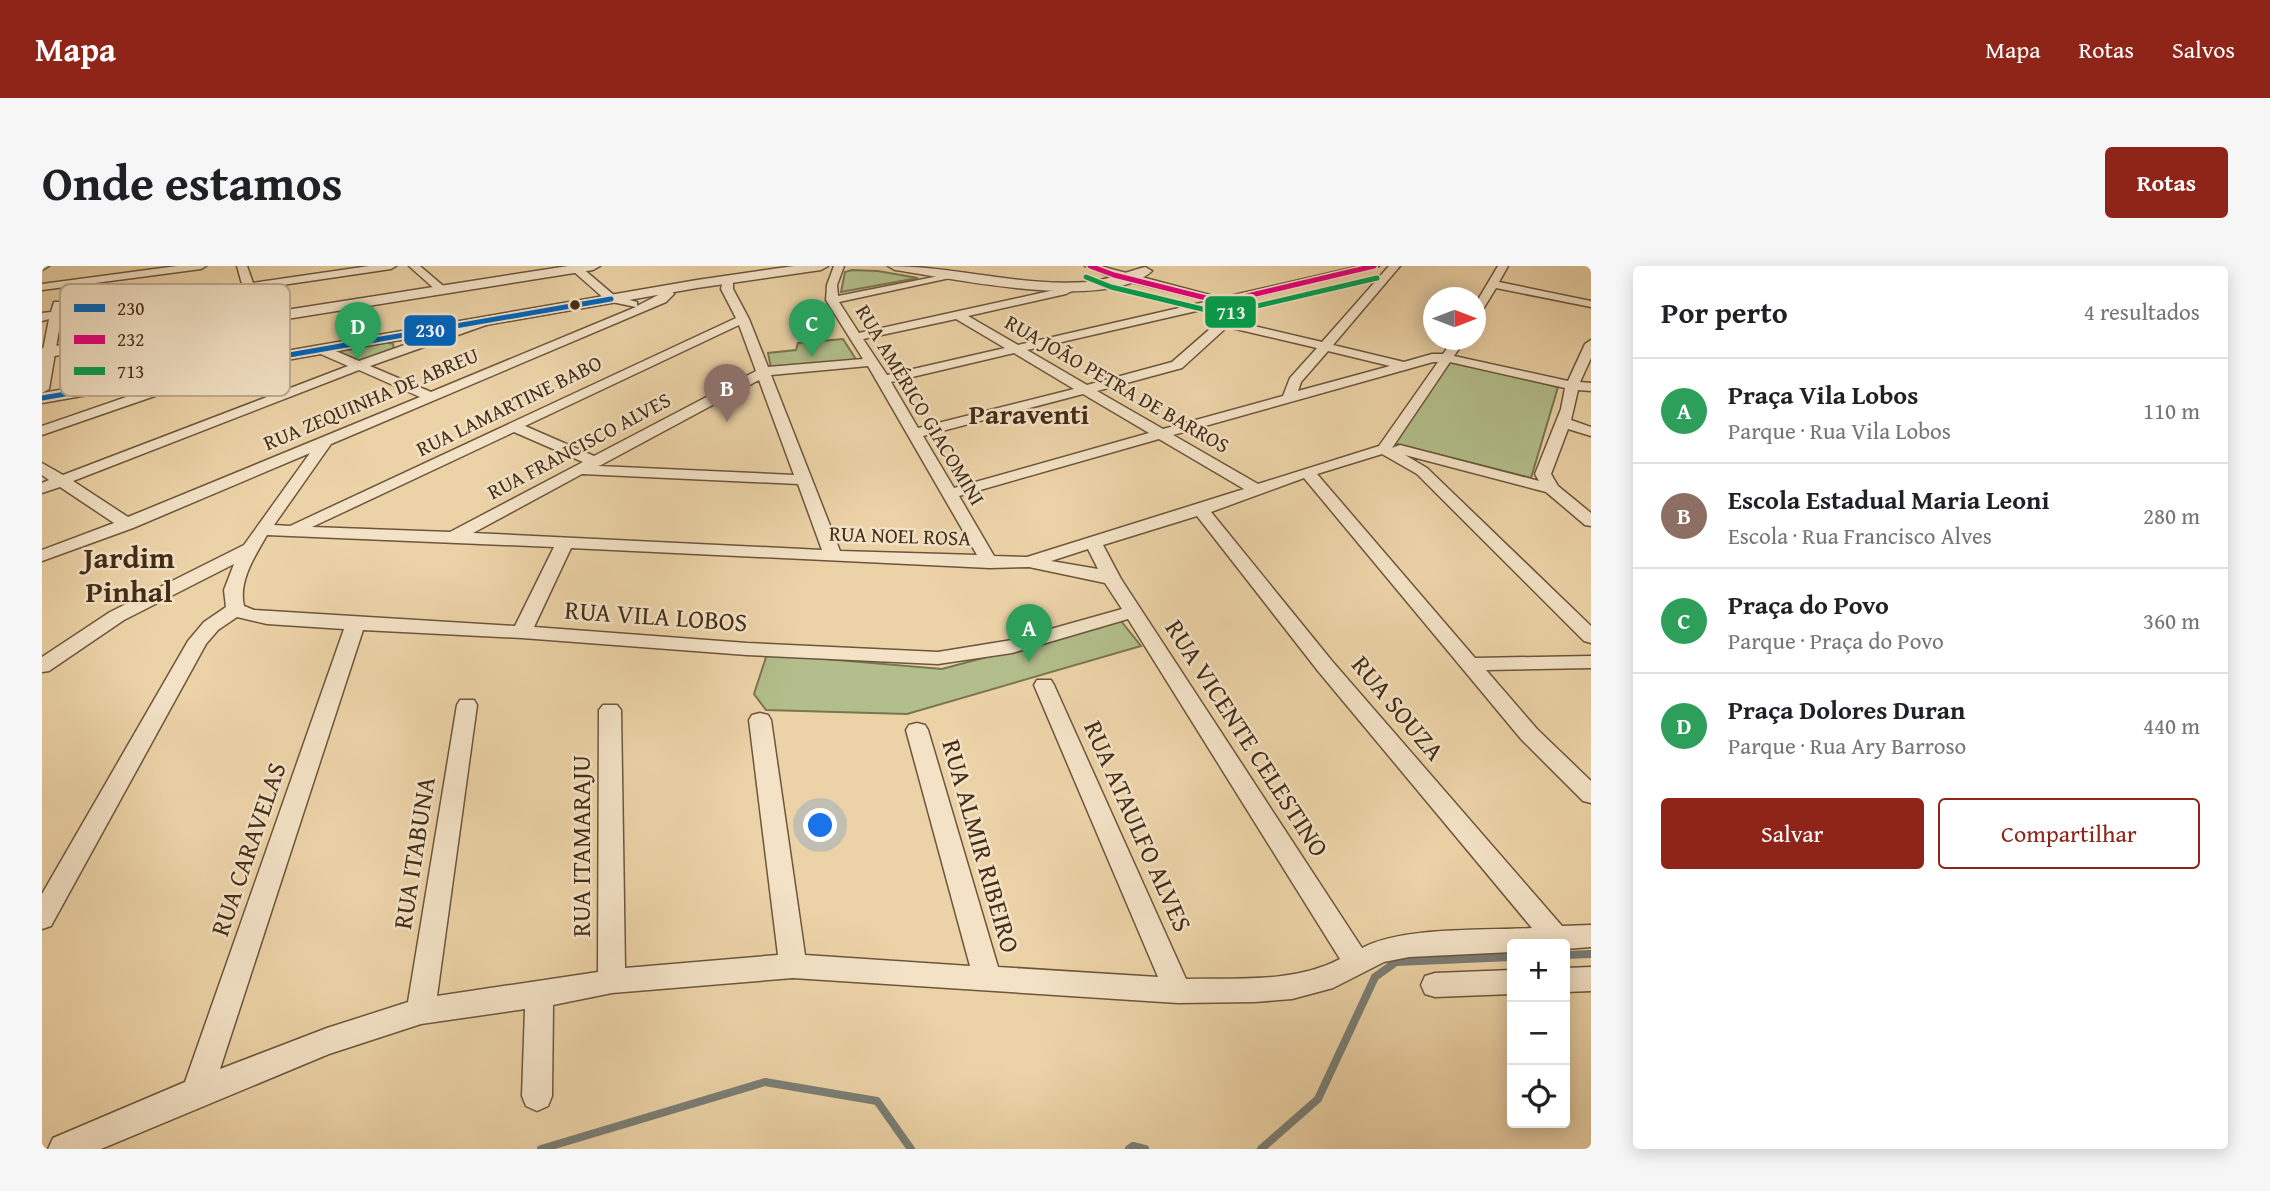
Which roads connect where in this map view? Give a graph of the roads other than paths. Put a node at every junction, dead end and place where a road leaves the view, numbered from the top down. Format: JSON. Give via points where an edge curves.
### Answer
{"nodes":[{"id":1,"x":201,"y":266,"type":"edge"},
{"id":2,"x":242,"y":266,"type":"edge"},
{"id":3,"x":391,"y":266,"type":"edge"},
{"id":4,"x":414,"y":266,"type":"edge"},
{"id":5,"x":593,"y":266,"type":"edge"},
{"id":6,"x":821,"y":266,"type":"edge"},
{"id":7,"x":839,"y":266,"type":"edge"},
{"id":8,"x":895,"y":266,"type":"edge"},
{"id":9,"x":1090,"y":266,"type":"edge"},
{"id":10,"x":1503,"y":266,"type":"edge"},
{"id":11,"x":1369,"y":267,"type":"edge"},
{"id":12,"x":577,"y":269,"type":"junction"},
{"id":13,"x":1150,"y":270,"type":"dead end"},
{"id":14,"x":1392,"y":271,"type":"edge"},
{"id":15,"x":954,"y":275,"type":"junction"},
{"id":16,"x":1120,"y":277,"type":"junction"},
{"id":17,"x":60,"y":284,"type":"edge"},
{"id":18,"x":61,"y":284,"type":"edge"},
{"id":19,"x":248,"y":284,"type":"edge"},
{"id":20,"x":275,"y":284,"type":"edge"},
{"id":21,"x":727,"y":284,"type":"junction"},
{"id":22,"x":1492,"y":284,"type":"junction"},
{"id":23,"x":1038,"y":285,"type":"junction"},
{"id":24,"x":1076,"y":285,"type":"junction"},
{"id":25,"x":42,"y":287,"type":"edge"},
{"id":26,"x":60,"y":290,"type":"edge"},
{"id":27,"x":442,"y":290,"type":"junction"},
{"id":28,"x":667,"y":293,"type":"junction"},
{"id":29,"x":1486,"y":294,"type":"edge"},
{"id":30,"x":611,"y":299,"type":"junction"},
{"id":31,"x":832,"y":300,"type":"junction"},
{"id":32,"x":1222,"y":302,"type":"junction"},
{"id":33,"x":1591,"y":304,"type":"edge"},
{"id":34,"x":632,"y":312,"type":"junction"},
{"id":35,"x":60,"y":314,"type":"edge"},
{"id":36,"x":290,"y":314,"type":"edge"},
{"id":37,"x":56,"y":315,"type":"junction"},
{"id":38,"x":958,"y":315,"type":"junction"},
{"id":39,"x":42,"y":317,"type":"edge"},
{"id":40,"x":743,"y":319,"type":"junction"},
{"id":41,"x":485,"y":321,"type":"junction"},
{"id":42,"x":1227,"y":323,"type":"junction"},
{"id":43,"x":856,"y":337,"type":"junction"},
{"id":44,"x":376,"y":339,"type":"junction"},
{"id":45,"x":1591,"y":344,"type":"edge"},
{"id":46,"x":1325,"y":348,"type":"junction"},
{"id":47,"x":320,"y":349,"type":"junction"},
{"id":48,"x":1452,"y":350,"type":"edge"},
{"id":49,"x":1016,"y":351,"type":"junction"},
{"id":50,"x":45,"y":353,"type":"edge"},
{"id":51,"x":392,"y":353,"type":"junction"},
{"id":52,"x":290,"y":354,"type":"edge"},
{"id":53,"x":1447,"y":358,"type":"junction"},
{"id":54,"x":871,"y":362,"type":"junction"},
{"id":55,"x":1405,"y":366,"type":"junction"},
{"id":56,"x":357,"y":367,"type":"junction"},
{"id":57,"x":1437,"y":372,"type":"junction"},
{"id":58,"x":762,"y":373,"type":"junction"},
{"id":59,"x":883,"y":380,"type":"junction"},
{"id":60,"x":1572,"y":386,"type":"junction"},
{"id":61,"x":1591,"y":387,"type":"edge"},
{"id":62,"x":42,"y":389,"type":"edge"},
{"id":63,"x":1083,"y":390,"type":"junction"},
{"id":64,"x":290,"y":393,"type":"edge"},
{"id":65,"x":60,"y":395,"type":"edge"},
{"id":66,"x":142,"y":396,"type":"edge"},
{"id":67,"x":282,"y":396,"type":"edge"},
{"id":68,"x":1290,"y":396,"type":"junction"},
{"id":69,"x":139,"y":397,"type":"joint"},
{"id":70,"x":432,"y":397,"type":"junction"},
{"id":71,"x":42,"y":398,"type":"edge"},
{"id":72,"x":1566,"y":416,"type":"junction"},
{"id":73,"x":1591,"y":425,"type":"edge"},
{"id":74,"x":515,"y":428,"type":"junction"},
{"id":75,"x":42,"y":431,"type":"edge"},
{"id":76,"x":1591,"y":432,"type":"edge"},
{"id":77,"x":913,"y":434,"type":"junction"},
{"id":78,"x":1164,"y":435,"type":"junction"},
{"id":79,"x":324,"y":442,"type":"junction"},
{"id":80,"x":1386,"y":447,"type":"junction"},
{"id":81,"x":589,"y":466,"type":"junction"},
{"id":82,"x":42,"y":468,"type":"edge"},
{"id":83,"x":1307,"y":471,"type":"junction"},
{"id":84,"x":63,"y":480,"type":"junction"},
{"id":85,"x":803,"y":480,"type":"junction"},
{"id":86,"x":42,"y":488,"type":"edge"},
{"id":87,"x":1552,"y":489,"type":"junction"},
{"id":88,"x":1256,"y":490,"type":"junction"},
{"id":89,"x":948,"y":494,"type":"junction"},
{"id":90,"x":1201,"y":510,"type":"junction"},
{"id":91,"x":1591,"y":521,"type":"edge"},
{"id":92,"x":127,"y":524,"type":"junction"},
{"id":93,"x":293,"y":529,"type":"junction"},
{"id":94,"x":264,"y":530,"type":"junction"},
{"id":95,"x":454,"y":537,"type":"junction"},
{"id":96,"x":565,"y":542,"type":"junction"},
{"id":97,"x":1093,"y":542,"type":"junction"},
{"id":98,"x":252,"y":548,"type":"junction"},
{"id":99,"x":42,"y":556,"type":"edge"},
{"id":100,"x":833,"y":556,"type":"junction"},
{"id":101,"x":1028,"y":562,"type":"junction"},
{"id":102,"x":990,"y":563,"type":"junction"},
{"id":103,"x":1112,"y":579,"type":"junction"},
{"id":104,"x":236,"y":609,"type":"junction"},
{"id":105,"x":1133,"y":612,"type":"junction"},
{"id":106,"x":355,"y":624,"type":"junction"},
{"id":107,"x":522,"y":632,"type":"junction"},
{"id":108,"x":1591,"y":637,"type":"edge"},
{"id":109,"x":1591,"y":662,"type":"edge"},
{"id":110,"x":1468,"y":664,"type":"junction"},
{"id":111,"x":42,"y":666,"type":"edge"},
{"id":112,"x":1044,"y":685,"type":"dead end"},
{"id":113,"x":467,"y":705,"type":"dead end"},
{"id":114,"x":610,"y":710,"type":"dead end"},
{"id":115,"x":760,"y":720,"type":"dead end"},
{"id":116,"x":917,"y":730,"type":"dead end"},
{"id":117,"x":1591,"y":795,"type":"edge"},
{"id":118,"x":42,"y":918,"type":"edge"},
{"id":119,"x":1591,"y":936,"type":"edge"},
{"id":120,"x":1556,"y":938,"type":"junction"},
{"id":121,"x":1357,"y":962,"type":"junction"},
{"id":122,"x":793,"y":966,"type":"junction"},
{"id":123,"x":987,"y":978,"type":"junction"},
{"id":124,"x":1591,"y":979,"type":"edge"},
{"id":125,"x":1570,"y":980,"type":"edge"},
{"id":126,"x":612,"y":981,"type":"junction"},
{"id":127,"x":1507,"y":982,"type":"edge"},
{"id":128,"x":1435,"y":985,"type":"dead end"},
{"id":129,"x":1178,"y":991,"type":"junction"},
{"id":130,"x":539,"y":995,"type":"junction"},
{"id":131,"x":421,"y":1011,"type":"junction"},
{"id":132,"x":197,"y":1092,"type":"junction"},
{"id":133,"x":537,"y":1096,"type":"dead end"},
{"id":134,"x":64,"y":1149,"type":"edge"}],
"edges":[{"from":1,"to":18,"type":"street"},
{"from":2,"to":19,"type":"street"},
{"from":3,"to":20,"type":"street"},
{"from":4,"to":27,"type":"street"},
{"from":5,"to":12,"type":"street"},
{"from":6,"to":21,"type":"street"},
{"from":7,"to":31,"type":"street","name":"RUA AMÉRICO GIACOMINI"},
{"from":8,"to":15,"type":"street"},
{"from":9,"to":16,"type":"street"},
{"from":10,"to":22,"type":"street"},
{"from":11,"to":14,"type":"street"},
{"from":11,"to":32,"type":"street"},
{"from":12,"to":27,"type":"street"},
{"from":12,"to":30,"type":"street"},
{"from":13,"to":16,"type":"street"},
{"from":14,"to":46,"type":"street"},
{"from":15,"to":23,"type":"street"},
{"from":15,"to":31,"type":"street"},
{"from":16,"to":23,"type":"street"},
{"from":16,"to":24,"type":"street"},
{"from":16,"to":32,"type":"street"},
{"from":17,"to":25,"type":"street"},
{"from":21,"to":28,"type":"street","via":[[703,283]]},
{"from":21,"to":40,"type":"street"},
{"from":22,"to":29,"type":"street"},
{"from":22,"to":33,"type":"street"},
{"from":23,"to":24,"type":"street"},
{"from":24,"to":38,"type":"street"},
{"from":26,"to":37,"type":"street"},
{"from":27,"to":36,"type":"street"},
{"from":28,"to":30,"type":"street"},
{"from":28,"to":34,"type":"street","name":"RUA ZEQUINHA DE ABREU"},
{"from":30,"to":34,"type":"street","via":[[632,303]]},
{"from":30,"to":41,"type":"street"},
{"from":31,"to":43,"type":"street","name":"RUA AMÉRICO GIACOMINI"},
{"from":32,"to":42,"type":"street","via":[[1232,312]]},
{"from":32,"to":49,"type":"street"},
{"from":34,"to":70,"type":"street","name":"RUA ZEQUINHA DE ABREU"},
{"from":35,"to":37,"type":"street"},
{"from":37,"to":39,"type":"street"},
{"from":37,"to":50,"type":"street"},
{"from":38,"to":43,"type":"street"},
{"from":38,"to":49,"type":"street","name":"RUA JOÃO PETRA DE BARROS"},
{"from":40,"to":58,"type":"street"},
{"from":40,"to":74,"type":"street","name":"RUA LAMARTINE BABO"},
{"from":41,"to":44,"type":"street"},
{"from":41,"to":51,"type":"street"},
{"from":42,"to":46,"type":"street"},
{"from":42,"to":63,"type":"street","via":[[1177,365]]},
{"from":43,"to":54,"type":"street","name":"RUA AMÉRICO GIACOMINI"},
{"from":44,"to":47,"type":"street"},
{"from":44,"to":51,"type":"street","via":[[396,343]]},
{"from":45,"to":60,"type":"street"},
{"from":46,"to":55,"type":"street"},
{"from":46,"to":68,"type":"street","via":[[1292,384]]},
{"from":47,"to":52,"type":"street"},
{"from":47,"to":56,"type":"street"},
{"from":48,"to":53,"type":"street"},
{"from":49,"to":59,"type":"street"},
{"from":49,"to":63,"type":"street","name":"RUA JOÃO PETRA DE BARROS"},
{"from":50,"to":62,"type":"street"},
{"from":51,"to":56,"type":"street"},
{"from":53,"to":55,"type":"street"},
{"from":53,"to":57,"type":"street"},
{"from":53,"to":60,"type":"street"},
{"from":54,"to":58,"type":"street","name":"RUA FRANCISCO ALVES"},
{"from":54,"to":59,"type":"street","name":"RUA AMÉRICO GIACOMINI"},
{"from":55,"to":57,"type":"street"},
{"from":55,"to":68,"type":"street"},
{"from":56,"to":64,"type":"street"},
{"from":56,"to":70,"type":"street"},
{"from":57,"to":80,"type":"street"},
{"from":58,"to":81,"type":"street","name":"RUA FRANCISCO ALVES"},
{"from":58,"to":85,"type":"street"},
{"from":59,"to":77,"type":"street","name":"RUA AMÉRICO GIACOMINI"},
{"from":60,"to":61,"type":"street"},
{"from":60,"to":72,"type":"street"},
{"from":63,"to":77,"type":"street"},
{"from":63,"to":78,"type":"street","name":"RUA JOÃO PETRA DE BARROS"},
{"from":65,"to":71,"type":"street"},
{"from":66,"to":69,"type":"street"},
{"from":67,"to":84,"type":"street"},
{"from":68,"to":78,"type":"street"},
{"from":69,"to":75,"type":"street"},
{"from":70,"to":79,"type":"street","name":"RUA ZEQUINHA DE ABREU"},
{"from":72,"to":73,"type":"street"},
{"from":72,"to":76,"type":"street"},
{"from":72,"to":87,"type":"street","via":[[1543,474]]},
{"from":74,"to":81,"type":"street"},
{"from":74,"to":93,"type":"street","name":"RUA LAMARTINE BABO"},
{"from":77,"to":89,"type":"street","name":"RUA AMÉRICO GIACOMINI"},
{"from":78,"to":88,"type":"street","name":"RUA JOÃO PETRA DE BARROS"},
{"from":78,"to":89,"type":"street"},
{"from":79,"to":92,"type":"street","name":"RUA ZEQUINHA DE ABREU"},
{"from":79,"to":94,"type":"street"},
{"from":80,"to":83,"type":"street","name":"RUA NOEL ROSA"},
{"from":80,"to":87,"type":"street"},
{"from":80,"to":108,"type":"street","via":[[1422,471]]},
{"from":81,"to":85,"type":"street"},
{"from":81,"to":95,"type":"street","name":"RUA FRANCISCO ALVES"},
{"from":82,"to":84,"type":"street"},
{"from":83,"to":88,"type":"street","name":"RUA NOEL ROSA"},
{"from":83,"to":110,"type":"street"},
{"from":84,"to":86,"type":"street"},
{"from":84,"to":92,"type":"street"},
{"from":85,"to":100,"type":"street"},
{"from":87,"to":91,"type":"street"},
{"from":88,"to":90,"type":"street","name":"RUA NOEL ROSA"},
{"from":89,"to":102,"type":"street","name":"RUA AMÉRICO GIACOMINI"},
{"from":90,"to":97,"type":"street","name":"RUA NOEL ROSA"},
{"from":90,"to":120,"type":"street","name":"RUA SOUZA","via":[[1325,666]]},
{"from":92,"to":99,"type":"street","name":"RUA ZEQUINHA DE ABREU"},
{"from":93,"to":94,"type":"street","name":"RUA NOEL ROSA"},
{"from":93,"to":95,"type":"street","name":"RUA NOEL ROSA"},
{"from":94,"to":98,"type":"street"},
{"from":95,"to":96,"type":"street","name":"RUA NOEL ROSA"},
{"from":96,"to":100,"type":"street","name":"RUA NOEL ROSA"},
{"from":96,"to":107,"type":"street"},
{"from":97,"to":101,"type":"street","name":"RUA NOEL ROSA"},
{"from":97,"to":103,"type":"street","name":"RUA VICENTE CELESTINO"},
{"from":98,"to":104,"type":"street","via":[[234,585]]},
{"from":98,"to":111,"type":"street","via":[[117,616]]},
{"from":100,"to":102,"type":"street","name":"RUA NOEL ROSA"},
{"from":101,"to":102,"type":"street","name":"RUA NOEL ROSA"},
{"from":101,"to":103,"type":"street"},
{"from":103,"to":105,"type":"street","name":"RUA VICENTE CELESTINO"},
{"from":104,"to":106,"type":"street","name":"RUA VILA LOBOS","via":[[267,618]]},
{"from":104,"to":118,"type":"street","via":[[198,641]]},
{"from":105,"to":107,"type":"street","name":"RUA VILA LOBOS","via":[[989,650],[938,658]]},
{"from":105,"to":121,"type":"street","name":"RUA VICENTE CELESTINO"},
{"from":106,"to":107,"type":"street","name":"RUA VILA LOBOS"},
{"from":106,"to":132,"type":"street","name":"RUA CARAVELAS"},
{"from":109,"to":110,"type":"street"},
{"from":110,"to":117,"type":"street"},
{"from":112,"to":129,"type":"street","name":"RUA ATAULFO ALVES"},
{"from":113,"to":131,"type":"street","name":"RUA ITABUNA"},
{"from":114,"to":126,"type":"street","name":"RUA ITAMARAJU"},
{"from":115,"to":122,"type":"street"},
{"from":116,"to":123,"type":"street","name":"RUA ALMIR RIBEIRO"},
{"from":119,"to":120,"type":"street"},
{"from":120,"to":121,"type":"street","via":[[1409,946]]},
{"from":121,"to":129,"type":"street","via":[[1332,976],[1292,987]]},
{"from":122,"to":123,"type":"street"},
{"from":122,"to":126,"type":"street"},
{"from":123,"to":129,"type":"street"},
{"from":124,"to":125,"type":"street"},
{"from":126,"to":130,"type":"street"},
{"from":127,"to":128,"type":"street"},
{"from":130,"to":131,"type":"street"},
{"from":130,"to":133,"type":"street"},
{"from":131,"to":132,"type":"street","via":[[327,1041]]},
{"from":132,"to":134,"type":"street"}]}
